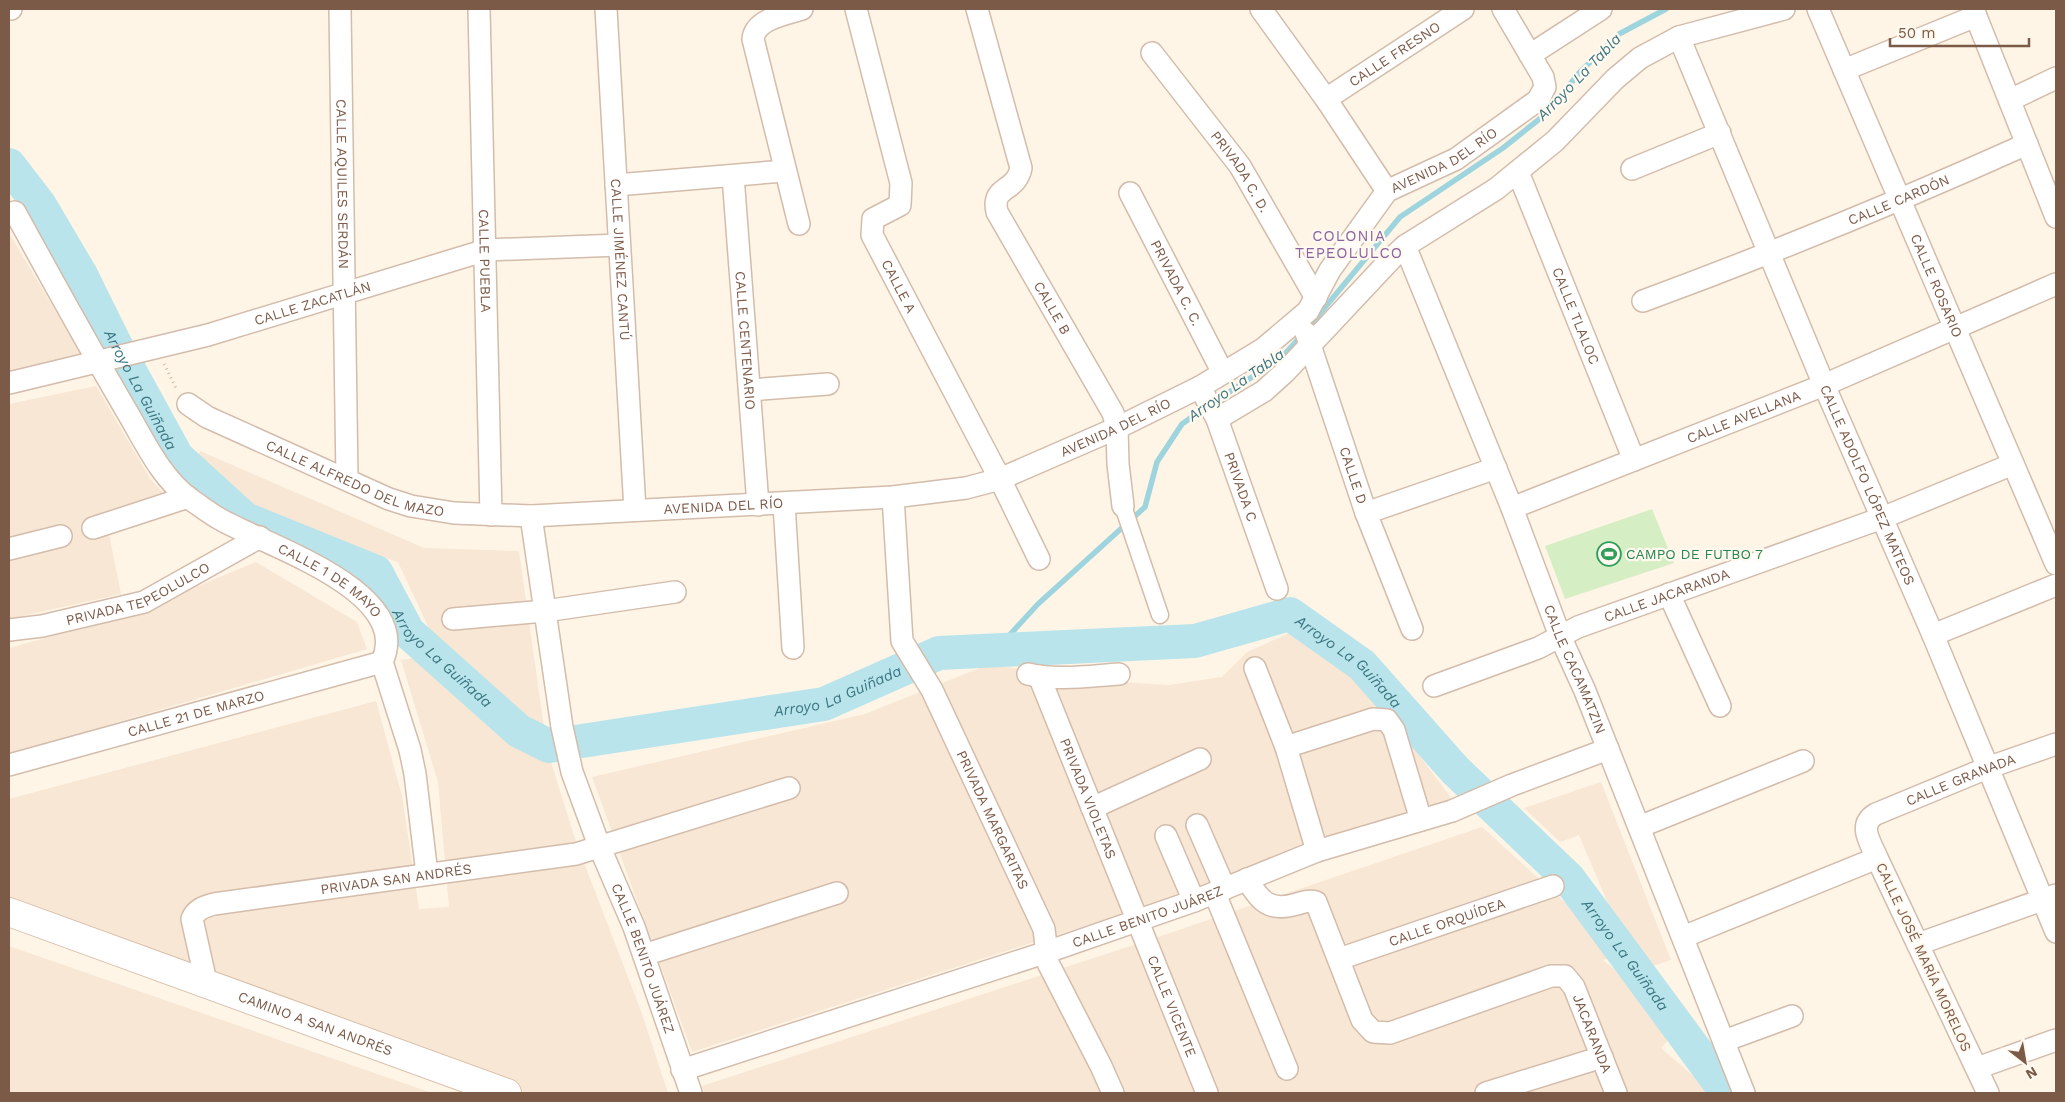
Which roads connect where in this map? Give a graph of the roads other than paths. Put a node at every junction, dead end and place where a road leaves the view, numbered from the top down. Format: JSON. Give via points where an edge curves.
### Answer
{"nodes":[{"id":1,"x":340,"y":9,"type":"edge"},
{"id":2,"x":479,"y":9,"type":"edge"},
{"id":3,"x":606,"y":9,"type":"edge"},
{"id":4,"x":802,"y":9,"type":"edge"},
{"id":5,"x":856,"y":9,"type":"edge"},
{"id":6,"x":976,"y":9,"type":"edge"},
{"id":7,"x":1261,"y":9,"type":"edge"},
{"id":8,"x":1463,"y":9,"type":"edge"},
{"id":9,"x":1503,"y":9,"type":"edge"},
{"id":10,"x":1601,"y":9,"type":"edge"},
{"id":11,"x":1784,"y":9,"type":"edge"},
{"id":12,"x":1818,"y":9,"type":"edge"},
{"id":13,"x":1975,"y":12,"type":"edge"},
{"id":14,"x":1680,"y":37,"type":"junction"},
{"id":15,"x":1152,"y":53,"type":"dead end"},
{"id":16,"x":1530,"y":55,"type":"junction"},
{"id":17,"x":1844,"y":70,"type":"junction"},
{"id":18,"x":2056,"y":78,"type":"edge"},
{"id":19,"x":1326,"y":99,"type":"junction"},
{"id":20,"x":2010,"y":100,"type":"junction"},
{"id":21,"x":1720,"y":133,"type":"junction"},
{"id":22,"x":2027,"y":144,"type":"junction"},
{"id":23,"x":1632,"y":169,"type":"dead end"},
{"id":24,"x":784,"y":172,"type":"junction"},
{"id":25,"x":1518,"y":172,"type":"junction"},
{"id":26,"x":733,"y":176,"type":"junction"},
{"id":27,"x":616,"y":185,"type":"junction"},
{"id":28,"x":1387,"y":191,"type":"junction"},
{"id":29,"x":1130,"y":193,"type":"dead end"},
{"id":30,"x":1900,"y":201,"type":"junction"},
{"id":31,"x":14,"y":212,"type":"dead end"},
{"id":32,"x":2056,"y":217,"type":"edge"},
{"id":33,"x":799,"y":224,"type":"dead end"},
{"id":34,"x":619,"y":245,"type":"junction"},
{"id":35,"x":1405,"y":246,"type":"junction"},
{"id":36,"x":486,"y":250,"type":"junction"},
{"id":37,"x":1771,"y":254,"type":"junction"},
{"id":38,"x":2056,"y":284,"type":"edge"},
{"id":39,"x":344,"y":294,"type":"junction"},
{"id":40,"x":1316,"y":298,"type":"junction"},
{"id":41,"x":1643,"y":301,"type":"dead end"},
{"id":42,"x":1954,"y":328,"type":"junction"},
{"id":43,"x":1306,"y":331,"type":"junction"},
{"id":44,"x":105,"y":361,"type":"junction"},
{"id":45,"x":1223,"y":373,"type":"junction"},
{"id":46,"x":9,"y":383,"type":"edge"},
{"id":47,"x":828,"y":384,"type":"dead end"},
{"id":48,"x":1824,"y":385,"type":"junction"},
{"id":49,"x":750,"y":390,"type":"junction"},
{"id":50,"x":188,"y":404,"type":"road end"},
{"id":51,"x":1210,"y":405,"type":"junction"},
{"id":52,"x":1117,"y":428,"type":"junction"},
{"id":53,"x":1634,"y":460,"type":"junction"},
{"id":54,"x":2013,"y":464,"type":"junction"},
{"id":55,"x":1496,"y":468,"type":"junction"},
{"id":56,"x":347,"y":479,"type":"junction"},
{"id":57,"x":1000,"y":479,"type":"junction"},
{"id":58,"x":188,"y":497,"type":"junction"},
{"id":59,"x":893,"y":497,"type":"junction"},
{"id":60,"x":784,"y":504,"type":"junction"},
{"id":61,"x":758,"y":505,"type":"junction"},
{"id":62,"x":1123,"y":506,"type":"joint"},
{"id":63,"x":1512,"y":508,"type":"junction"},
{"id":64,"x":635,"y":510,"type":"junction"},
{"id":65,"x":1366,"y":513,"type":"junction"},
{"id":66,"x":491,"y":515,"type":"junction"},
{"id":67,"x":531,"y":516,"type":"junction"},
{"id":68,"x":1882,"y":518,"type":"junction"},
{"id":69,"x":93,"y":528,"type":"dead end"},
{"id":70,"x":60,"y":536,"type":"dead end"},
{"id":71,"x":260,"y":537,"type":"junction"},
{"id":72,"x":9,"y":550,"type":"edge"},
{"id":73,"x":1039,"y":559,"type":"dead end"},
{"id":74,"x":2056,"y":564,"type":"edge"},
{"id":75,"x":2056,"y":584,"type":"edge"},
{"id":76,"x":1276,"y":588,"type":"dead end"},
{"id":77,"x":675,"y":592,"type":"dead end"},
{"id":78,"x":1669,"y":594,"type":"junction"},
{"id":79,"x":546,"y":612,"type":"junction"},
{"id":80,"x":1160,"y":615,"type":"dead end"},
{"id":81,"x":453,"y":619,"type":"dead end"},
{"id":82,"x":1412,"y":629,"type":"dead end"},
{"id":83,"x":9,"y":630,"type":"edge"},
{"id":84,"x":1934,"y":635,"type":"junction"},
{"id":85,"x":1560,"y":636,"type":"junction"},
{"id":86,"x":792,"y":648,"type":"dead end"},
{"id":87,"x":382,"y":662,"type":"junction"},
{"id":88,"x":1255,"y":668,"type":"dead end"},
{"id":89,"x":1119,"y":674,"type":"dead end"},
{"id":90,"x":1434,"y":686,"type":"dead end"},
{"id":91,"x":1720,"y":706,"type":"dead end"},
{"id":92,"x":2056,"y":744,"type":"edge"},
{"id":93,"x":1286,"y":746,"type":"junction"},
{"id":94,"x":1608,"y":749,"type":"junction"},
{"id":95,"x":1200,"y":759,"type":"dead end"},
{"id":96,"x":1803,"y":761,"type":"dead end"},
{"id":97,"x":9,"y":766,"type":"edge"},
{"id":98,"x":1988,"y":768,"type":"junction"},
{"id":99,"x":789,"y":788,"type":"dead end"},
{"id":100,"x":1092,"y":808,"type":"junction"},
{"id":101,"x":1421,"y":820,"type":"junction"},
{"id":102,"x":1867,"y":820,"type":"joint"},
{"id":103,"x":1197,"y":825,"type":"dead end"},
{"id":104,"x":1639,"y":827,"type":"junction"},
{"id":105,"x":1166,"y":836,"type":"dead end"},
{"id":106,"x":600,"y":848,"type":"junction"},
{"id":107,"x":1317,"y":851,"type":"junction"},
{"id":108,"x":1877,"y":858,"type":"junction"},
{"id":109,"x":427,"y":874,"type":"junction"},
{"id":110,"x":1247,"y":879,"type":"junction"},
{"id":111,"x":1553,"y":886,"type":"dead end"},
{"id":112,"x":1220,"y":892,"type":"junction"},
{"id":113,"x":837,"y":893,"type":"dead end"},
{"id":114,"x":2050,"y":897,"type":"edge"},
{"id":115,"x":1194,"y":901,"type":"junction"},
{"id":116,"x":9,"y":912,"type":"edge"},
{"id":117,"x":1138,"y":920,"type":"junction"},
{"id":118,"x":2056,"y":932,"type":"edge"},
{"id":119,"x":1683,"y":937,"type":"junction"},
{"id":120,"x":1918,"y":944,"type":"junction"},
{"id":121,"x":1047,"y":952,"type":"junction"},
{"id":122,"x":644,"y":955,"type":"junction"},
{"id":123,"x":1339,"y":959,"type":"junction"},
{"id":124,"x":206,"y":982,"type":"junction"},
{"id":125,"x":1792,"y":1016,"type":"dead end"},
{"id":126,"x":2056,"y":1040,"type":"edge"},
{"id":127,"x":1724,"y":1041,"type":"junction"},
{"id":128,"x":1602,"y":1057,"type":"junction"},
{"id":129,"x":1977,"y":1068,"type":"junction"},
{"id":130,"x":1288,"y":1069,"type":"dead end"},
{"id":131,"x":682,"y":1070,"type":"junction"},
{"id":132,"x":506,"y":1093,"type":"edge"},
{"id":133,"x":691,"y":1093,"type":"edge"},
{"id":134,"x":1113,"y":1093,"type":"edge"},
{"id":135,"x":1207,"y":1093,"type":"edge"},
{"id":136,"x":1486,"y":1093,"type":"edge"},
{"id":137,"x":1616,"y":1093,"type":"edge"},
{"id":138,"x":1744,"y":1093,"type":"edge"},
{"id":139,"x":1988,"y":1093,"type":"edge"}],
"edges":[{"from":1,"to":39,"type":"street","name":"CALLE AQUILES SERDÁN"},
{"from":2,"to":36,"type":"street","name":"CALLE PUEBLA"},
{"from":3,"to":27,"type":"street","name":"CALLE JIMÉNEZ CANTÚ"},
{"from":4,"to":24,"type":"street","via":[[761,24],[754,31],[753,39]]},
{"from":5,"to":57,"type":"street","name":"CALLE A","via":[[901,183],[900,204],[873,219],[872,234]]},
{"from":6,"to":52,"type":"street","name":"CALLE B","via":[[1021,168],[1016,182],[996,196],[997,212],[1113,413]]},
{"from":7,"to":19,"type":"street"},
{"from":8,"to":19,"type":"street","name":"CALLE FRESNO"},
{"from":9,"to":16,"type":"street"},
{"from":10,"to":16,"type":"street"},
{"from":11,"to":14,"type":"street"},
{"from":12,"to":17,"type":"street","name":"CALLE ROSARIO"},
{"from":13,"to":17,"type":"street"},
{"from":13,"to":20,"type":"street"},
{"from":14,"to":21,"type":"street","name":"CALLE ADOLFO LÓPEZ MATEOS"},
{"from":14,"to":25,"type":"street","via":[[1640,58],[1555,141]]},
{"from":15,"to":40,"type":"street","name":"PRIVADA C. D.","via":[[1240,166]]},
{"from":16,"to":28,"type":"street","name":"AVENIDA DEL RÍO","via":[[1543,77],[1544,86],[1531,107],[1456,159]]},
{"from":17,"to":30,"type":"street","name":"CALLE ROSARIO"},
{"from":18,"to":20,"type":"street"},
{"from":19,"to":28,"type":"street"},
{"from":20,"to":22,"type":"street"},
{"from":21,"to":23,"type":"street"},
{"from":21,"to":37,"type":"street","name":"CALLE ADOLFO LÓPEZ MATEOS"},
{"from":22,"to":30,"type":"street","name":"CALLE CARDÓN"},
{"from":22,"to":32,"type":"street"},
{"from":24,"to":26,"type":"street"},
{"from":24,"to":33,"type":"street"},
{"from":25,"to":35,"type":"street"},
{"from":25,"to":53,"type":"street","name":"CALLE TLALOC"},
{"from":26,"to":27,"type":"street"},
{"from":26,"to":49,"type":"street","name":"CALLE CENTENARIO"},
{"from":27,"to":34,"type":"street","name":"CALLE JIMÉNEZ CANTÚ"},
{"from":28,"to":40,"type":"street","name":"AVENIDA DEL RÍO","via":[[1336,262]]},
{"from":29,"to":45,"type":"street","name":"PRIVADA C. C."},
{"from":30,"to":37,"type":"street","name":"CALLE CARDÓN"},
{"from":30,"to":42,"type":"street","name":"CALLE ROSARIO"},
{"from":31,"to":44,"type":"street","name":"CALLE 1 DE MAYO"},
{"from":34,"to":36,"type":"street","name":"CALLE ZACATLÁN"},
{"from":34,"to":64,"type":"street","name":"CALLE JIMÉNEZ CANTÚ"},
{"from":35,"to":43,"type":"street"},
{"from":35,"to":55,"type":"street","name":"CALLE CACAMATZIN"},
{"from":36,"to":39,"type":"street","name":"CALLE ZACATLÁN"},
{"from":36,"to":66,"type":"street","name":"CALLE PUEBLA"},
{"from":37,"to":41,"type":"street","name":"CALLE CARDÓN"},
{"from":37,"to":48,"type":"street","name":"CALLE ADOLFO LÓPEZ MATEOS"},
{"from":38,"to":42,"type":"street","name":"CALLE AVELLANA"},
{"from":39,"to":44,"type":"street","name":"CALLE ZACATLÁN","via":[[208,335]]},
{"from":39,"to":56,"type":"street","name":"CALLE AQUILES SERDÁN"},
{"from":40,"to":43,"type":"street","name":"AVENIDA DEL RÍO"},
{"from":42,"to":48,"type":"street","name":"CALLE AVELLANA"},
{"from":42,"to":54,"type":"street","name":"CALLE ROSARIO"},
{"from":43,"to":45,"type":"street","name":"AVENIDA DEL RÍO","via":[[1263,348]]},
{"from":43,"to":51,"type":"street","via":[[1299,358],[1264,391]]},
{"from":43,"to":65,"type":"street","name":"CALLE D"},
{"from":44,"to":46,"type":"street","name":"CALLE ZACATLÁN"},
{"from":44,"to":58,"type":"street","name":"CALLE 1 DE MAYO","via":[[158,463],[172,484]]},
{"from":45,"to":51,"type":"street","name":"AVENIDA DEL RÍO"},
{"from":47,"to":49,"type":"street"},
{"from":48,"to":53,"type":"street","name":"CALLE AVELLANA"},
{"from":48,"to":68,"type":"street","name":"CALLE ADOLFO LÓPEZ MATEOS"},
{"from":49,"to":61,"type":"street","name":"CALLE CENTENARIO"},
{"from":50,"to":56,"type":"street","name":"CALLE ALFREDO DEL MAZO","via":[[207,418]]},
{"from":51,"to":52,"type":"street","name":"AVENIDA DEL RÍO"},
{"from":51,"to":76,"type":"street","name":"PRIVADA C"},
{"from":52,"to":57,"type":"street","name":"AVENIDA DEL RÍO"},
{"from":52,"to":62,"type":"street","name":"CALLE B"},
{"from":53,"to":63,"type":"street","name":"CALLE AVELLANA"},
{"from":54,"to":68,"type":"street","name":"CALLE JACARANDA"},
{"from":54,"to":74,"type":"street","name":"CALLE ROSARIO"},
{"from":55,"to":63,"type":"street","name":"CALLE CACAMATZIN"},
{"from":55,"to":65,"type":"street"},
{"from":56,"to":66,"type":"street","name":"CALLE ALFREDO DEL MAZO","via":[[411,506]]},
{"from":57,"to":59,"type":"street","name":"AVENIDA DEL RÍO","via":[[966,488]]},
{"from":57,"to":73,"type":"street","name":"CALLE A"},
{"from":58,"to":69,"type":"street"},
{"from":58,"to":71,"type":"street","name":"CALLE 1 DE MAYO","via":[[218,519]]},
{"from":59,"to":60,"type":"street","name":"AVENIDA DEL RÍO"},
{"from":59,"to":121,"type":"street","name":"PRIVADA MARGARITAS","via":[[902,641],[929,685],[1044,929]]},
{"from":60,"to":61,"type":"street","name":"AVENIDA DEL RÍO"},
{"from":60,"to":86,"type":"street"},
{"from":61,"to":64,"type":"street","name":"AVENIDA DEL RÍO"},
{"from":62,"to":80,"type":"street","name":"CALLE B"},
{"from":63,"to":85,"type":"street","name":"CALLE CACAMATZIN"},
{"from":64,"to":67,"type":"street","name":"AVENIDA DEL RÍO"},
{"from":65,"to":82,"type":"street","name":"CALLE D"},
{"from":66,"to":67,"type":"street","name":"CALLE ALFREDO DEL MAZO"},
{"from":67,"to":79,"type":"street"},
{"from":68,"to":78,"type":"street","name":"CALLE JACARANDA"},
{"from":68,"to":84,"type":"street","name":"CALLE ADOLFO LÓPEZ MATEOS"},
{"from":70,"to":72,"type":"street"},
{"from":71,"to":83,"type":"street","name":"PRIVADA TEPEOLULCO","via":[[144,602],[42,626]]},
{"from":71,"to":87,"type":"street","name":"CALLE 1 DE MAYO","via":[[323,570],[368,602],[384,627],[387,641]]},
{"from":75,"to":84,"type":"street"},
{"from":77,"to":79,"type":"street"},
{"from":78,"to":85,"type":"street","name":"CALLE JACARANDA"},
{"from":78,"to":91,"type":"street"},
{"from":79,"to":81,"type":"street"},
{"from":79,"to":106,"type":"street","name":"CALLE BENITO JUÁREZ","via":[[569,758]]},
{"from":84,"to":98,"type":"street","name":"CALLE ADOLFO LÓPEZ MATEOS"},
{"from":85,"to":90,"type":"street","name":"CALLE JACARANDA","via":[[1538,648]]},
{"from":85,"to":94,"type":"street","name":"CALLE CACAMATZIN"},
{"from":87,"to":97,"type":"street","name":"CALLE 21 DE MARZO"},
{"from":87,"to":109,"type":"street","name":"CALLE 1 DE MAYO","via":[[410,750]]},
{"from":88,"to":93,"type":"street"},
{"from":89,"to":100,"type":"street","name":"PRIVADA VIOLETAS","via":[[1084,677],[1034,675]]},
{"from":92,"to":98,"type":"street","name":"CALLE GRANADA"},
{"from":93,"to":101,"type":"street","via":[[1373,719],[1387,720],[1394,730]]},
{"from":93,"to":107,"type":"street"},
{"from":94,"to":101,"type":"street","name":"CALLE BENITO JUÁREZ"},
{"from":94,"to":104,"type":"street","name":"CALLE CACAMATZIN"},
{"from":95,"to":100,"type":"street"},
{"from":96,"to":104,"type":"street"},
{"from":98,"to":102,"type":"street","name":"CALLE GRANADA"},
{"from":98,"to":114,"type":"street","name":"CALLE ADOLFO LÓPEZ MATEOS"},
{"from":99,"to":106,"type":"street","name":"PRIVADA SAN ANDRÉS"},
{"from":100,"to":117,"type":"street","name":"PRIVADA VIOLETAS"},
{"from":101,"to":107,"type":"street","name":"CALLE BENITO JUÁREZ"},
{"from":102,"to":108,"type":"street","name":"CALLE JOSÉ MARÍA MORELOS","via":[[1866,831]]},
{"from":103,"to":112,"type":"street"},
{"from":104,"to":119,"type":"street","name":"CALLE CACAMATZIN"},
{"from":105,"to":115,"type":"street"},
{"from":106,"to":109,"type":"street","name":"PRIVADA SAN ANDRÉS"},
{"from":106,"to":122,"type":"street","name":"CALLE BENITO JUÁREZ"},
{"from":107,"to":110,"type":"street","name":"CALLE BENITO JUÁREZ"},
{"from":108,"to":119,"type":"street"},
{"from":108,"to":120,"type":"street","name":"CALLE JOSÉ MARÍA MORELOS"},
{"from":109,"to":124,"type":"street","name":"PRIVADA SAN ANDRÉS","via":[[214,904],[194,912],[193,928]]},
{"from":110,"to":112,"type":"street","name":"CALLE BENITO JUÁREZ"},
{"from":110,"to":123,"type":"street","via":[[1261,899],[1272,906],[1282,908],[1305,901],[1316,902]]},
{"from":111,"to":123,"type":"street","name":"CALLE ORQUÍDEA"},
{"from":112,"to":115,"type":"street","name":"CALLE BENITO JUÁREZ"},
{"from":112,"to":130,"type":"street"},
{"from":113,"to":122,"type":"street"},
{"from":114,"to":118,"type":"street","name":"CALLE ADOLFO LÓPEZ MATEOS"},
{"from":114,"to":120,"type":"street"},
{"from":115,"to":117,"type":"street","name":"CALLE BENITO JUÁREZ"},
{"from":116,"to":124,"type":"main road","name":"CAMINO A SAN ANDRÉS"},
{"from":117,"to":121,"type":"street","name":"CALLE BENITO JUÁREZ"},
{"from":117,"to":135,"type":"street","name":"CALLE VICENTE"},
{"from":119,"to":127,"type":"street","name":"CALLE CACAMATZIN"},
{"from":120,"to":129,"type":"street","name":"CALLE JOSÉ MARÍA MORELOS"},
{"from":121,"to":131,"type":"street","name":"CALLE BENITO JUÁREZ"},
{"from":121,"to":134,"type":"street","name":"PRIVADA MARGARITAS","via":[[1048,963]]},
{"from":122,"to":131,"type":"street","name":"CALLE BENITO JUÁREZ"},
{"from":123,"to":128,"type":"street","name":"JACARANDA","via":[[1362,1020],[1373,1032],[1390,1033],[1551,976],[1565,976],[1574,988]]},
{"from":124,"to":132,"type":"main road","name":"CAMINO A SAN ANDRÉS"},
{"from":125,"to":127,"type":"street"},
{"from":126,"to":129,"type":"street"},
{"from":127,"to":138,"type":"street","name":"CALLE CACAMATZIN"},
{"from":128,"to":136,"type":"street"},
{"from":128,"to":137,"type":"street","name":"JACARANDA"},
{"from":129,"to":139,"type":"street","name":"CALLE JOSÉ MARÍA MORELOS"},
{"from":131,"to":133,"type":"street","name":"CALLE BENITO JUÁREZ"}]}
